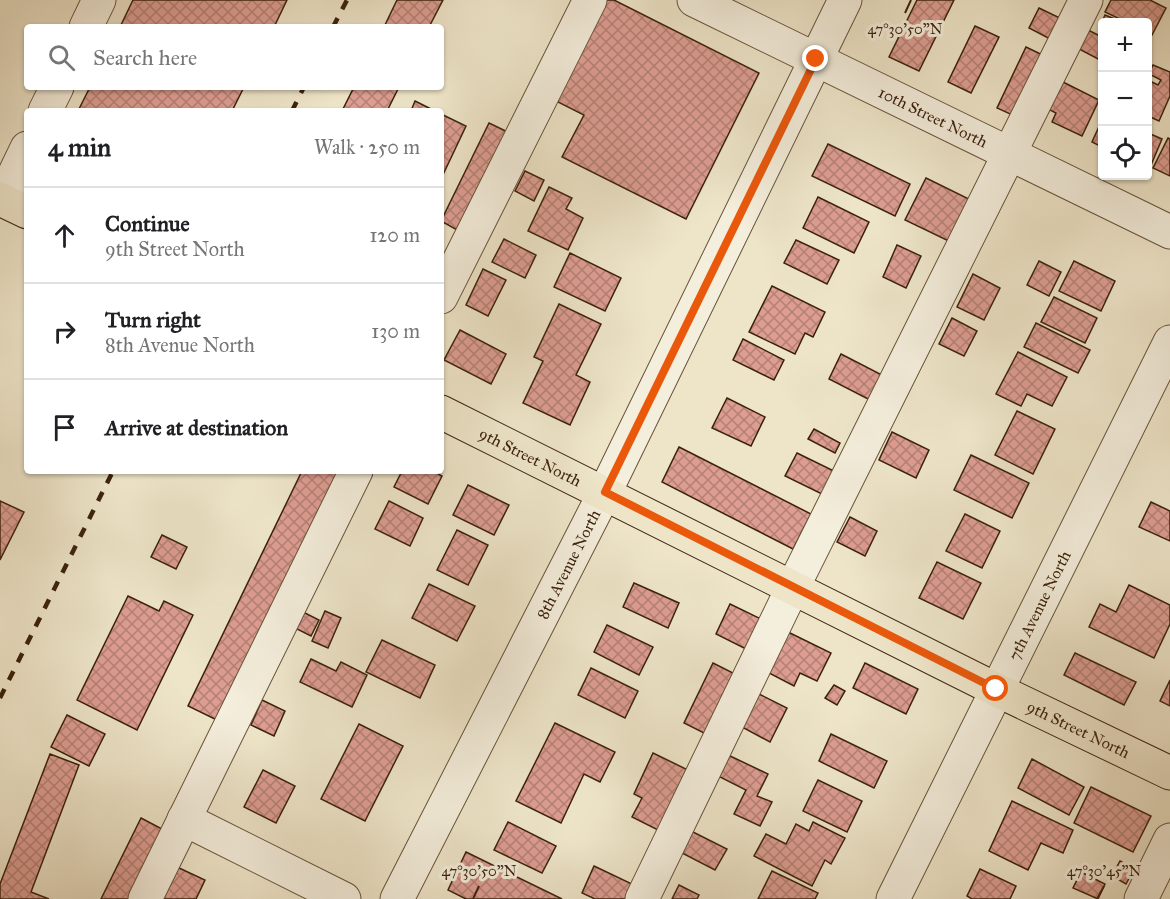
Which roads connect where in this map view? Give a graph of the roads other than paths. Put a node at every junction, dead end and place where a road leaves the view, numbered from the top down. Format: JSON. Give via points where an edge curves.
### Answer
{"nodes":[{"id":1,"x":99,"y":0,"type":"edge"},
{"id":2,"x":590,"y":0,"type":"edge"},
{"id":3,"x":694,"y":0,"type":"edge"},
{"id":4,"x":845,"y":0,"type":"edge"},
{"id":5,"x":1086,"y":0,"type":"edge"},
{"id":6,"x":87,"y":24,"type":"edge"},
{"id":7,"x":816,"y":59,"type":"junction"},
{"id":8,"x":56,"y":90,"type":"edge"},
{"id":9,"x":46,"y":108,"type":"edge"},
{"id":10,"x":1009,"y":154,"type":"junction"},
{"id":11,"x":24,"y":158,"type":"edge"},
{"id":12,"x":10,"y":204,"type":"edge"},
{"id":13,"x":1170,"y":232,"type":"edge"},
{"id":14,"x":444,"y":291,"type":"edge"},
{"id":15,"x":1170,"y":342,"type":"edge"},
{"id":16,"x":444,"y":413,"type":"edge"},
{"id":17,"x":355,"y":474,"type":"edge"},
{"id":18,"x":605,"y":492,"type":"junction"},
{"id":19,"x":793,"y":587,"type":"junction"},
{"id":20,"x":996,"y":689,"type":"junction"},
{"id":21,"x":1170,"y":773,"type":"edge"},
{"id":22,"x":184,"y":819,"type":"junction"},
{"id":23,"x":1170,"y":840,"type":"edge"},
{"id":24,"x":145,"y":899,"type":"edge"},
{"id":25,"x":344,"y":899,"type":"edge"},
{"id":26,"x":397,"y":899,"type":"edge"},
{"id":27,"x":642,"y":899,"type":"edge"},
{"id":28,"x":893,"y":899,"type":"edge"},
{"id":29,"x":1141,"y":899,"type":"edge"}],
"edges":[{"from":1,"to":6,"type":"street"},
{"from":2,"to":14,"type":"street"},
{"from":3,"to":7,"type":"street","name":"10th Street North"},
{"from":4,"to":7,"type":"street","name":"8th Avenue North"},
{"from":5,"to":10,"type":"street"},
{"from":7,"to":10,"type":"street","name":"10th Street North"},
{"from":7,"to":18,"type":"street","name":"8th Avenue North"},
{"from":8,"to":9,"type":"street"},
{"from":10,"to":13,"type":"street","name":"10th Street North"},
{"from":10,"to":19,"type":"street"},
{"from":11,"to":12,"type":"street"},
{"from":15,"to":20,"type":"street","name":"7th Avenue North"},
{"from":16,"to":18,"type":"main road","name":"9th Street North"},
{"from":17,"to":22,"type":"street"},
{"from":18,"to":19,"type":"main road","name":"9th Street North"},
{"from":18,"to":26,"type":"street","name":"8th Avenue North"},
{"from":19,"to":20,"type":"main road","name":"9th Street North"},
{"from":19,"to":27,"type":"street"},
{"from":20,"to":21,"type":"main road","name":"9th Street North"},
{"from":20,"to":28,"type":"street","name":"7th Avenue North"},
{"from":22,"to":24,"type":"street"},
{"from":22,"to":25,"type":"street"},
{"from":23,"to":29,"type":"street"}]}
